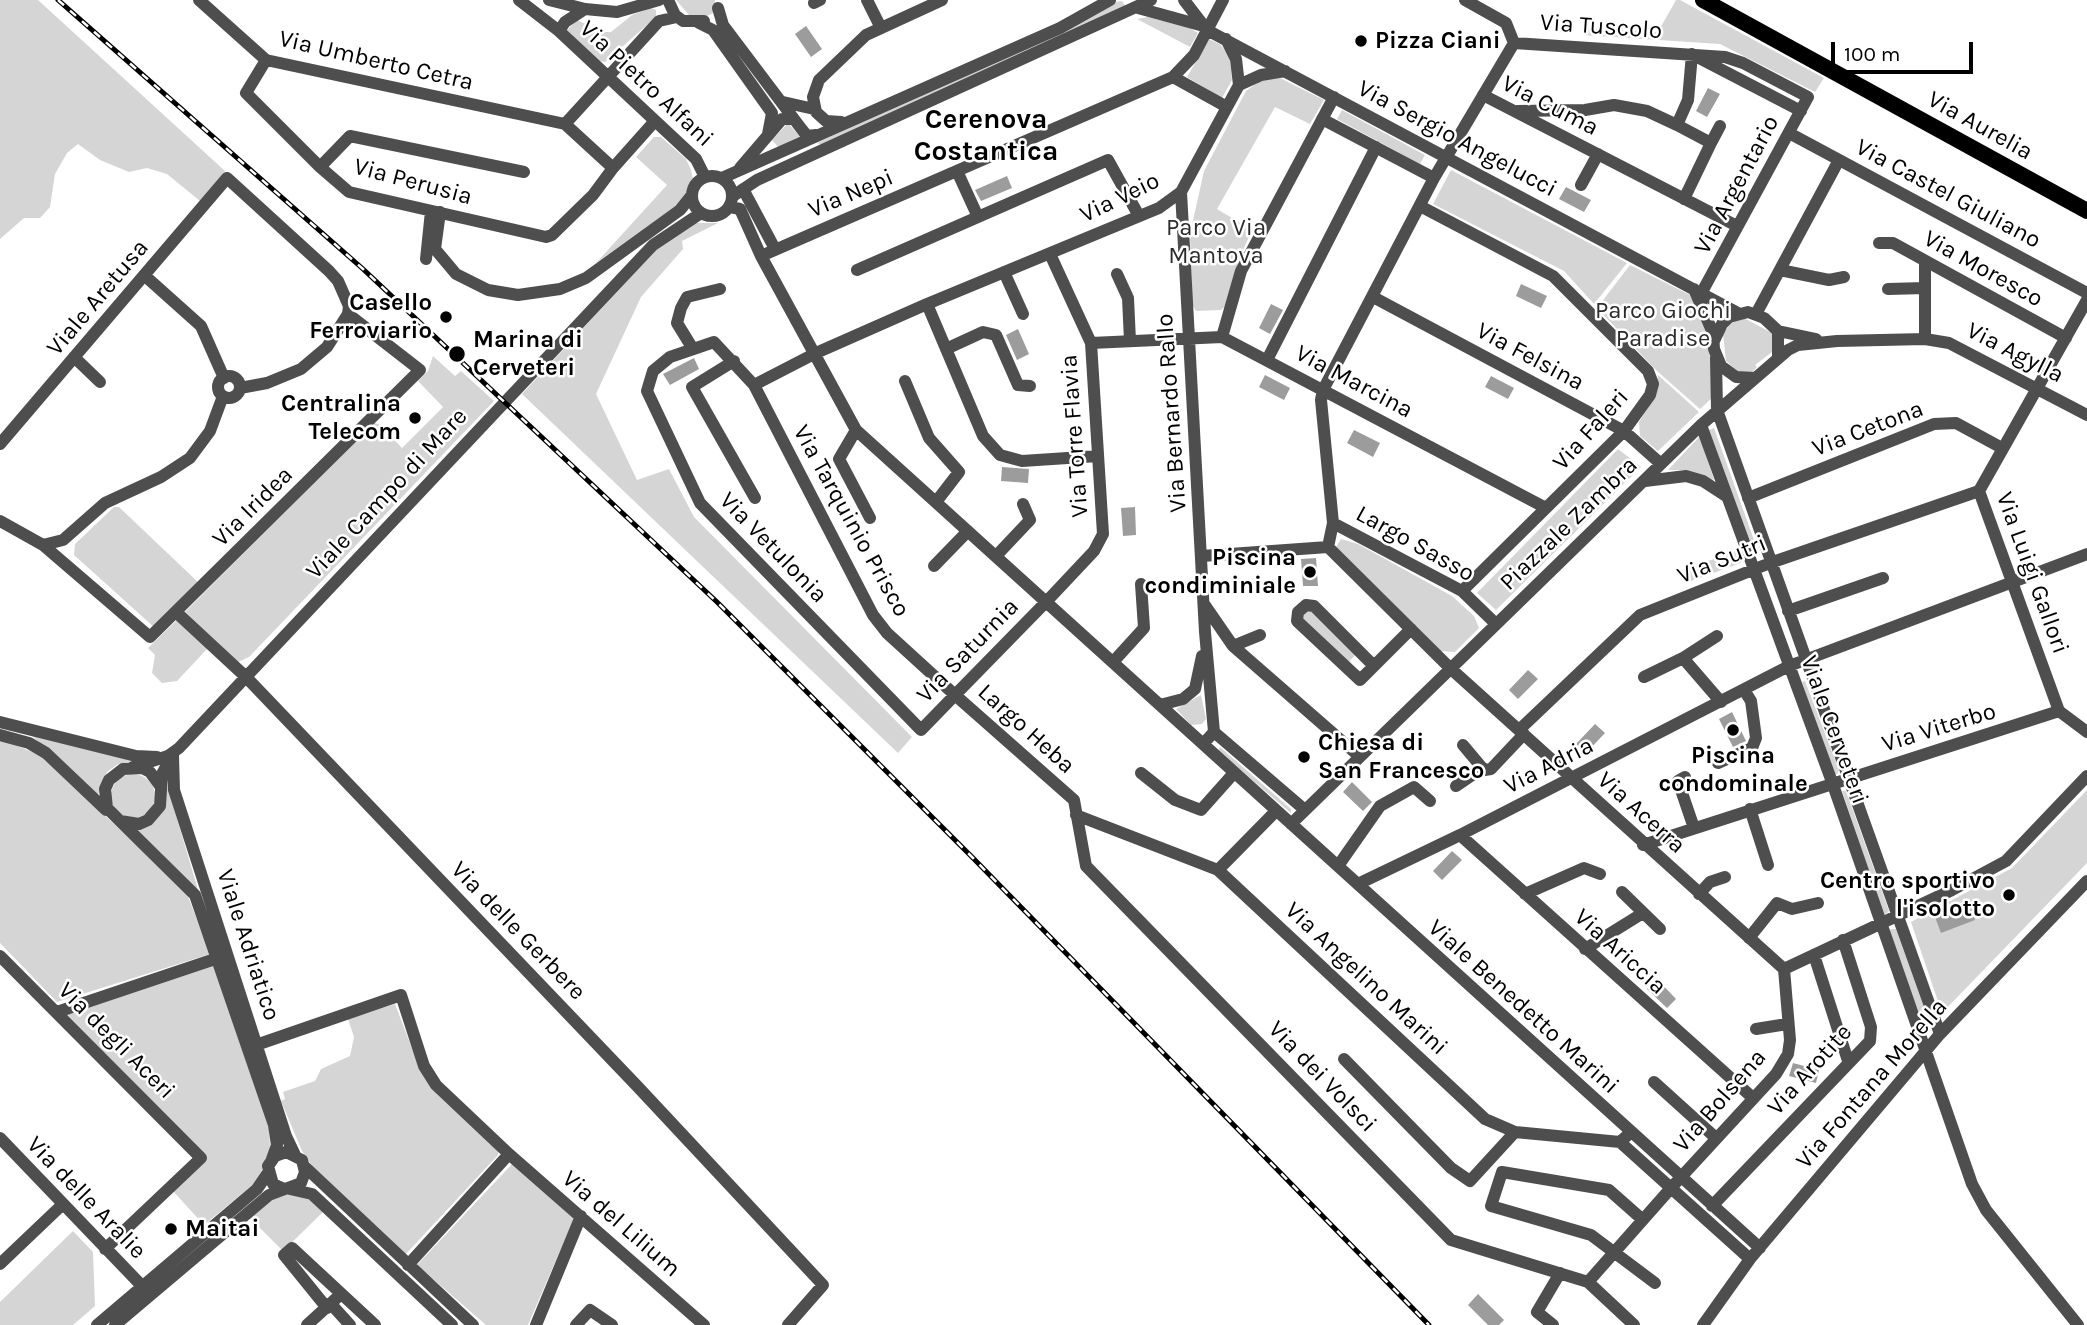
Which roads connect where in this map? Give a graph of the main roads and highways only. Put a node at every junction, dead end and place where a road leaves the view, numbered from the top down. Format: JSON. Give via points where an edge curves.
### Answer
{"nodes":[{"id":1,"x":1703,"y":0,"type":"edge"},
{"id":2,"x":2087,"y":211,"type":"edge"}],
"edges":[{"from":1,"to":2,"type":"main road","name":"Via Aurelia"}]}
